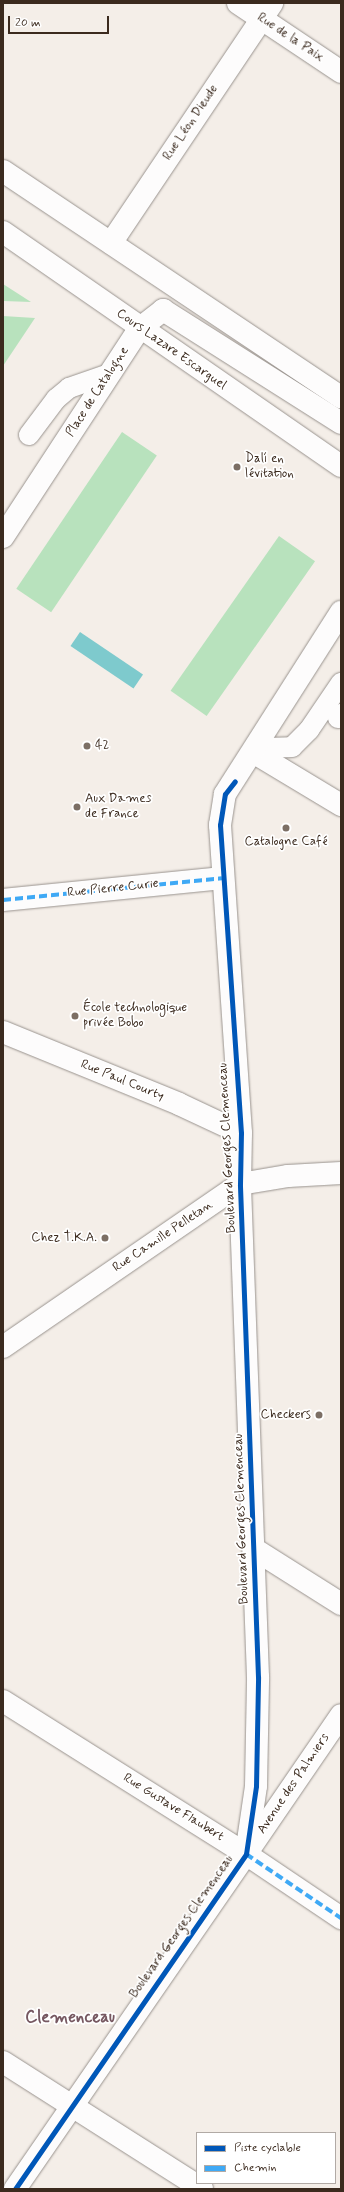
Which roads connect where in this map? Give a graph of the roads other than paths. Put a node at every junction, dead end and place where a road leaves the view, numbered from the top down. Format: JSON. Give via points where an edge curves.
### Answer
{"nodes":[{"id":1,"x":238,"y":3,"type":"edge"},
{"id":2,"x":267,"y":11,"type":"edge"},
{"id":3,"x":341,"y":72,"type":"edge"},
{"id":4,"x":3,"y":171,"type":"edge"},
{"id":5,"x":3,"y":232,"type":"edge"},
{"id":6,"x":111,"y":243,"type":"junction"},
{"id":7,"x":139,"y":329,"type":"junction"},
{"id":8,"x":109,"y":374,"type":"junction"},
{"id":9,"x":341,"y":397,"type":"edge"},
{"id":10,"x":341,"y":423,"type":"edge"},
{"id":11,"x":29,"y":435,"type":"dead end"},
{"id":12,"x":341,"y":466,"type":"edge"},
{"id":13,"x":3,"y":537,"type":"edge"},
{"id":14,"x":341,"y":612,"type":"edge"},
{"id":15,"x":341,"y":683,"type":"edge"},
{"id":16,"x":253,"y":752,"type":"junction"},
{"id":17,"x":341,"y":805,"type":"edge"},
{"id":18,"x":222,"y":878,"type":"junction"},
{"id":19,"x":3,"y":900,"type":"edge"},
{"id":20,"x":3,"y":1032,"type":"edge"},
{"id":21,"x":241,"y":1133,"type":"junction"},
{"id":22,"x":341,"y":1173,"type":"edge"},
{"id":23,"x":240,"y":1184,"type":"junction"},
{"id":24,"x":3,"y":1347,"type":"edge"},
{"id":25,"x":254,"y":1549,"type":"junction"},
{"id":26,"x":341,"y":1604,"type":"edge"},
{"id":27,"x":3,"y":1701,"type":"edge"},
{"id":28,"x":341,"y":1715,"type":"edge"},
{"id":29,"x":246,"y":1854,"type":"junction"},
{"id":30,"x":341,"y":1918,"type":"edge"},
{"id":31,"x":3,"y":2062,"type":"edge"},
{"id":32,"x":72,"y":2106,"type":"junction"},
{"id":33,"x":15,"y":2189,"type":"edge"},
{"id":34,"x":202,"y":2189,"type":"edge"}],
"edges":[{"from":1,"to":2,"type":"street","name":"Rue de la Paix"},
{"from":2,"to":3,"type":"street","name":"Rue de la Paix"},
{"from":2,"to":6,"type":"street","name":"Rue Léon Dieude"},
{"from":4,"to":6,"type":"street"},
{"from":5,"to":7,"type":"street","name":"Cours Lazare Escarguel"},
{"from":6,"to":9,"type":"street"},
{"from":7,"to":8,"type":"street","name":"Place de Catalogne"},
{"from":7,"to":10,"type":"street","name":"Place de Catalogne","via":[[163,310]]},
{"from":7,"to":12,"type":"street","name":"Cours Lazare Escarguel"},
{"from":8,"to":11,"type":"lane","via":[[69,388],[56,399]]},
{"from":8,"to":13,"type":"street","name":"Place de Catalogne"},
{"from":14,"to":16,"type":"street","name":"Boulevard Georges Clemenceau"},
{"from":15,"to":16,"type":"lane","via":[[309,730],[292,747],[267,748]]},
{"from":16,"to":17,"type":"street"},
{"from":16,"to":18,"type":"street","name":"Boulevard Georges Clemenceau","via":[[225,794],[220,825]]},
{"from":18,"to":19,"type":"street","name":"Rue Pierre Curie"},
{"from":18,"to":21,"type":"street","name":"Boulevard Georges Clemenceau"},
{"from":20,"to":21,"type":"street","name":"Rue Paul Courty","via":[[179,1104]]},
{"from":21,"to":23,"type":"street","name":"Boulevard Georges Clemenceau"},
{"from":22,"to":23,"type":"street","name":"Rue Camille Pelletan","via":[[288,1176]]},
{"from":23,"to":24,"type":"street","name":"Rue Camille Pelletan"},
{"from":23,"to":25,"type":"street","name":"Boulevard Georges Clemenceau"},
{"from":25,"to":26,"type":"street"},
{"from":25,"to":29,"type":"street","name":"Boulevard Georges Clemenceau","via":[[258,1677],[256,1786]]},
{"from":27,"to":29,"type":"street","name":"Rue Gustave Flaubert"},
{"from":28,"to":29,"type":"street","name":"Avenue des Palmiers"},
{"from":29,"to":30,"type":"street","name":"Rue Gustave Flaubert"},
{"from":29,"to":32,"type":"street","name":"Boulevard Georges Clemenceau"},
{"from":31,"to":32,"type":"street"},
{"from":32,"to":33,"type":"street","name":"Boulevard Georges Clemenceau"},
{"from":32,"to":34,"type":"street"}]}
